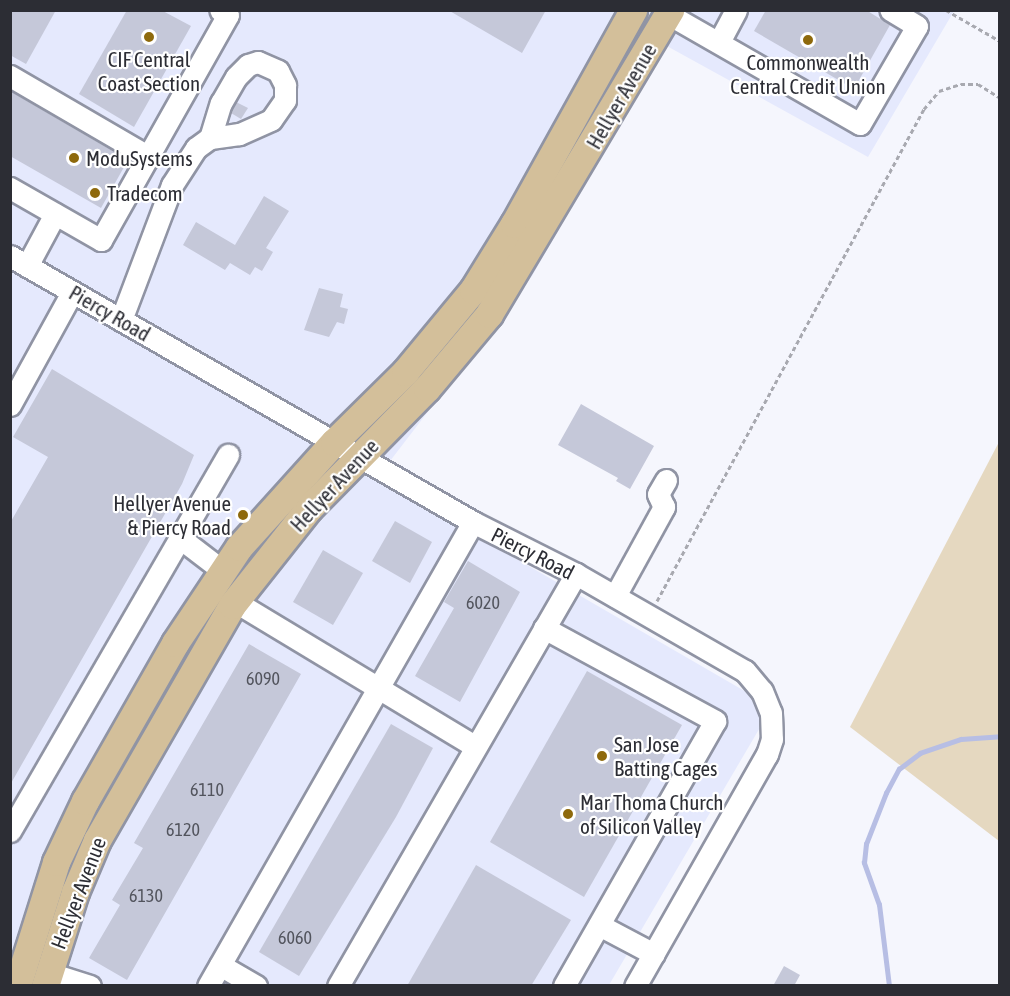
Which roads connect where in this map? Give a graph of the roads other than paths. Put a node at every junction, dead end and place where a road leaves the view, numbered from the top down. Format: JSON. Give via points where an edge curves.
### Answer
{"nodes":[{"id":1,"x":220,"y":10,"type":"edge"},
{"id":2,"x":633,"y":10,"type":"edge"},
{"id":3,"x":736,"y":10,"type":"edge"},
{"id":4,"x":890,"y":10,"type":"edge"},
{"id":5,"x":670,"y":12,"type":"edge"},
{"id":6,"x":718,"y":42,"type":"junction"},
{"id":7,"x":10,"y":76,"type":"edge"},
{"id":8,"x":210,"y":138,"type":"dead end"},
{"id":9,"x":149,"y":156,"type":"junction"},
{"id":10,"x":10,"y":188,"type":"edge"},
{"id":11,"x":55,"y":214,"type":"junction"},
{"id":12,"x":19,"y":261,"type":"edge"},
{"id":13,"x":72,"y":292,"type":"junction"},
{"id":14,"x":121,"y":320,"type":"junction"},
{"id":15,"x":10,"y":405,"type":"edge"},
{"id":16,"x":334,"y":442,"type":"junction"},
{"id":17,"x":228,"y":455,"type":"dead end"},
{"id":18,"x":360,"y":457,"type":"junction"},
{"id":19,"x":666,"y":480,"type":"dead end"},
{"id":20,"x":472,"y":522,"type":"junction"},
{"id":21,"x":180,"y":538,"type":"junction"},
{"id":22,"x":223,"y":571,"type":"junction"},
{"id":23,"x":576,"y":574,"type":"junction"},
{"id":24,"x":615,"y":597,"type":"junction"},
{"id":25,"x":234,"y":601,"type":"junction"},
{"id":26,"x":544,"y":628,"type":"junction"},
{"id":27,"x":380,"y":689,"type":"junction"},
{"id":28,"x":474,"y":746,"type":"junction"},
{"id":29,"x":10,"y":831,"type":"edge"},
{"id":30,"x":599,"y":925,"type":"junction"},
{"id":31,"x":654,"y":954,"type":"junction"},
{"id":32,"x":220,"y":965,"type":"junction"},
{"id":33,"x":17,"y":970,"type":"edge"},
{"id":34,"x":47,"y":979,"type":"edge"},
{"id":35,"x":90,"y":986,"type":"edge"},
{"id":36,"x":208,"y":986,"type":"edge"},
{"id":37,"x":256,"y":986,"type":"edge"},
{"id":38,"x":338,"y":986,"type":"edge"},
{"id":39,"x":564,"y":986,"type":"edge"},
{"id":40,"x":635,"y":986,"type":"edge"}],
"edges":[{"from":1,"to":9,"type":"street","via":[[228,15]]},
{"from":2,"to":16,"type":"main road","name":"Hellyer Avenue","via":[[514,224],[472,290],[405,372]]},
{"from":3,"to":6,"type":"street"},
{"from":4,"to":6,"type":"street","via":[[917,26],[860,124]]},
{"from":5,"to":6,"type":"street"},
{"from":5,"to":18,"type":"main road","name":"Hellyer Avenue","via":[[489,314],[427,388]]},
{"from":7,"to":9,"type":"street"},
{"from":8,"to":14,"type":"street","via":[[196,148],[172,185]]},
{"from":9,"to":11,"type":"street","via":[[101,240]]},
{"from":10,"to":11,"type":"street"},
{"from":11,"to":12,"type":"street"},
{"from":12,"to":13,"type":"street","name":"Piercy Road"},
{"from":13,"to":14,"type":"street","name":"Piercy Road"},
{"from":13,"to":15,"type":"street"},
{"from":14,"to":16,"type":"street","name":"Piercy Road"},
{"from":16,"to":18,"type":"street","name":"Piercy Road"},
{"from":16,"to":22,"type":"main road","name":"Hellyer Avenue","via":[[250,534]]},
{"from":17,"to":21,"type":"street"},
{"from":18,"to":20,"type":"street","name":"Piercy Road"},
{"from":18,"to":25,"type":"main road","name":"Hellyer Avenue","via":[[309,508]]},
{"from":19,"to":24,"type":"street","via":[[658,494],[663,507]]},
{"from":20,"to":23,"type":"street","name":"Piercy Road"},
{"from":20,"to":27,"type":"street"},
{"from":21,"to":22,"type":"street"},
{"from":21,"to":29,"type":"street"},
{"from":22,"to":33,"type":"main road","name":"Hellyer Avenue","via":[[175,644],[85,801],[56,862]]},
{"from":23,"to":24,"type":"street","name":"Piercy Road"},
{"from":23,"to":26,"type":"street"},
{"from":24,"to":31,"type":"street","name":"Piercy Road","via":[[745,671],[762,691],[771,713],[772,739]]},
{"from":25,"to":27,"type":"street"},
{"from":25,"to":34,"type":"main road","name":"Hellyer Avenue","via":[[97,840]]},
{"from":26,"to":28,"type":"street"},
{"from":26,"to":30,"type":"street","via":[[715,721]]},
{"from":27,"to":28,"type":"street"},
{"from":27,"to":32,"type":"street"},
{"from":28,"to":38,"type":"street"},
{"from":30,"to":31,"type":"street"},
{"from":30,"to":39,"type":"street"},
{"from":31,"to":40,"type":"street","name":"Piercy Road"},
{"from":32,"to":36,"type":"street"},
{"from":32,"to":37,"type":"street"},
{"from":33,"to":34,"type":"main road"},
{"from":34,"to":35,"type":"street"}]}
